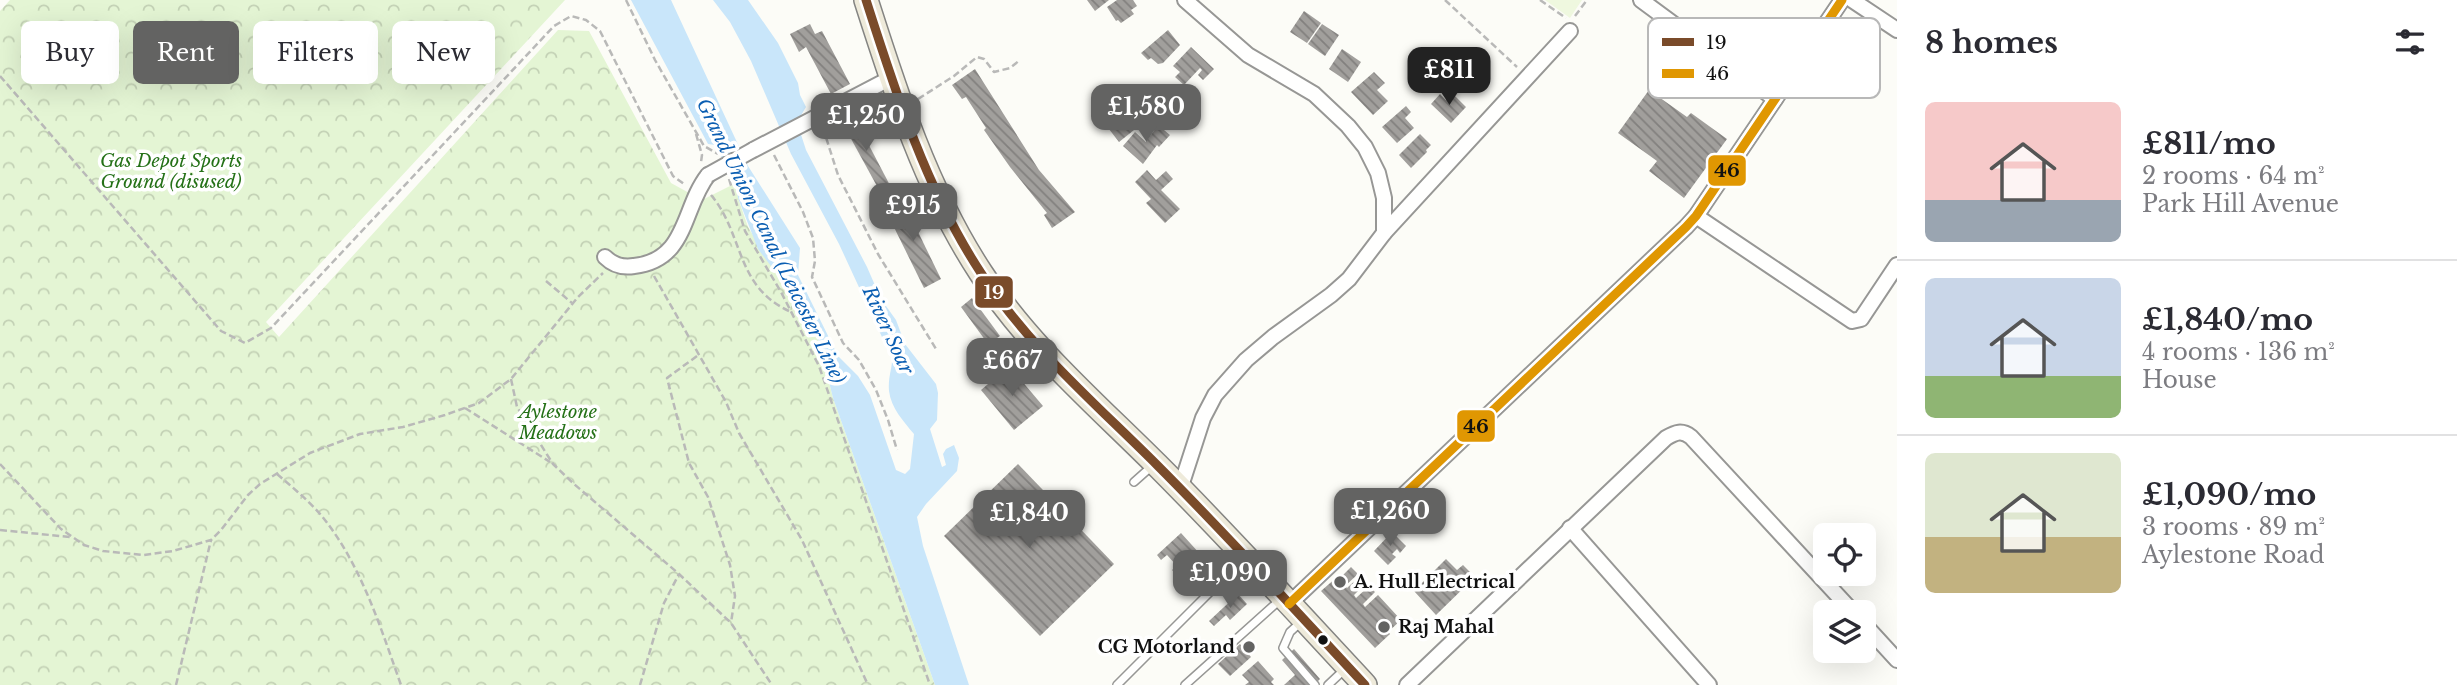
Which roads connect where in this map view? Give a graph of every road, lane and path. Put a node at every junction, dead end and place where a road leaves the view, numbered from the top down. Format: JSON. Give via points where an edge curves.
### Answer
{"nodes":[{"id":1,"x":626,"y":0,"type":"edge"},
{"id":2,"x":866,"y":0,"type":"edge"},
{"id":3,"x":1185,"y":0,"type":"edge"},
{"id":4,"x":1445,"y":0,"type":"edge"},
{"id":5,"x":1540,"y":0,"type":"edge"},
{"id":6,"x":1587,"y":0,"type":"edge"},
{"id":7,"x":1642,"y":0,"type":"edge"},
{"id":8,"x":1669,"y":0,"type":"edge"},
{"id":9,"x":1842,"y":0,"type":"edge"},
{"id":10,"x":1852,"y":0,"type":"edge"},
{"id":11,"x":1660,"y":14,"type":"junction"},
{"id":12,"x":1665,"y":18,"type":"edge"},
{"id":13,"x":1830,"y":18,"type":"edge"},
{"id":14,"x":1879,"y":18,"type":"edge"},
{"id":15,"x":1880,"y":19,"type":"edge"},
{"id":16,"x":1897,"y":30,"type":"edge"},
{"id":17,"x":1570,"y":31,"type":"dead end"},
{"id":18,"x":1020,"y":60,"type":"dead end"},
{"id":19,"x":0,"y":76,"type":"edge"},
{"id":20,"x":1528,"y":77,"type":"junction"},
{"id":21,"x":891,"y":78,"type":"junction"},
{"id":22,"x":917,"y":99,"type":"dead end"},
{"id":23,"x":1775,"y":99,"type":"edge"},
{"id":24,"x":812,"y":118,"type":"junction"},
{"id":25,"x":696,"y":131,"type":"junction"},
{"id":26,"x":771,"y":140,"type":"junction"},
{"id":27,"x":721,"y":161,"type":"dead end"},
{"id":28,"x":725,"y":170,"type":"dead end"},
{"id":29,"x":701,"y":184,"type":"junction"},
{"id":30,"x":1696,"y":216,"type":"junction"},
{"id":31,"x":1384,"y":233,"type":"junction"},
{"id":32,"x":609,"y":261,"type":"joint"},
{"id":33,"x":648,"y":265,"type":"junction"},
{"id":34,"x":1897,"y":265,"type":"edge"},
{"id":35,"x":546,"y":281,"type":"dead end"},
{"id":36,"x":572,"y":303,"type":"junction"},
{"id":37,"x":791,"y":312,"type":"junction"},
{"id":38,"x":936,"y":349,"type":"dead end"},
{"id":39,"x":698,"y":356,"type":"junction"},
{"id":40,"x":511,"y":379,"type":"junction"},
{"id":41,"x":465,"y":408,"type":"junction"},
{"id":42,"x":897,"y":450,"type":"dead end"},
{"id":43,"x":1155,"y":463,"type":"junction"},
{"id":44,"x":0,"y":464,"type":"edge"},
{"id":45,"x":553,"y":464,"type":"junction"},
{"id":46,"x":276,"y":473,"type":"junction"},
{"id":47,"x":1135,"y":482,"type":"dead end"},
{"id":48,"x":1180,"y":489,"type":"junction"},
{"id":49,"x":1570,"y":528,"type":"junction"},
{"id":50,"x":0,"y":530,"type":"edge"},
{"id":51,"x":73,"y":537,"type":"junction"},
{"id":52,"x":211,"y":540,"type":"junction"},
{"id":53,"x":1245,"y":557,"type":"junction"},
{"id":54,"x":679,"y":574,"type":"junction"},
{"id":55,"x":1842,"y":600,"type":"edge"},
{"id":56,"x":1292,"y":607,"type":"junction"},
{"id":57,"x":731,"y":623,"type":"junction"},
{"id":58,"x":1876,"y":637,"type":"edge"},
{"id":59,"x":1897,"y":660,"type":"edge"},
{"id":60,"x":1348,"y":666,"type":"junction"},
{"id":61,"x":177,"y":685,"type":"edge"},
{"id":62,"x":401,"y":685,"type":"edge"},
{"id":63,"x":640,"y":685,"type":"edge"},
{"id":64,"x":772,"y":685,"type":"edge"},
{"id":65,"x":869,"y":685,"type":"edge"},
{"id":66,"x":930,"y":685,"type":"edge"},
{"id":67,"x":1117,"y":685,"type":"edge"},
{"id":68,"x":1185,"y":685,"type":"edge"},
{"id":69,"x":1315,"y":685,"type":"edge"},
{"id":70,"x":1328,"y":685,"type":"edge"},
{"id":71,"x":1365,"y":685,"type":"edge"},
{"id":72,"x":1407,"y":685,"type":"edge"},
{"id":73,"x":1709,"y":685,"type":"edge"}],
"edges":[{"from":1,"to":25,"type":"path"},
{"from":2,"to":21,"type":"main road"},
{"from":3,"to":31,"type":"street","via":[[1248,55],[1314,94],[1348,126],[1378,173]]},
{"from":4,"to":20,"type":"path"},
{"from":5,"to":6,"type":"path","via":[[1571,22]]},
{"from":7,"to":11,"type":"street"},
{"from":8,"to":11,"type":"street"},
{"from":9,"to":13,"type":"street"},
{"from":10,"to":14,"type":"street"},
{"from":11,"to":12,"type":"street"},
{"from":15,"to":16,"type":"street"},
{"from":17,"to":20,"type":"street"},
{"from":18,"to":22,"type":"path","via":[[994,72],[977,57]]},
{"from":19,"to":29,"type":"path","via":[[221,331],[245,343],[271,327],[554,26],[571,16],[600,31],[673,176]]},
{"from":20,"to":31,"type":"street"},
{"from":21,"to":24,"type":"street"},
{"from":21,"to":43,"type":"main road","via":[[949,215],[981,273],[1019,325]]},
{"from":23,"to":30,"type":"street"},
{"from":24,"to":26,"type":"street"},
{"from":24,"to":38,"type":"path","via":[[878,254]]},
{"from":25,"to":27,"type":"path"},
{"from":25,"to":29,"type":"path","via":[[702,155]]},
{"from":26,"to":29,"type":"street","bridge":true},
{"from":26,"to":42,"type":"path","via":[[813,238],[812,277],[843,342],[876,390]]},
{"from":28,"to":37,"type":"path","via":[[745,231]]},
{"from":29,"to":33,"type":"street","via":[[679,238]]},
{"from":29,"to":37,"type":"path","via":[[720,208],[751,278]]},
{"from":30,"to":34,"type":"street","via":[[1853,321],[1861,318]]},
{"from":30,"to":56,"type":"street"},
{"from":31,"to":48,"type":"street","via":[[1349,279],[1246,360],[1215,395]]},
{"from":32,"to":33,"type":"street","via":[[628,267]]},
{"from":32,"to":36,"type":"path"},
{"from":33,"to":39,"type":"path"},
{"from":35,"to":36,"type":"path"},
{"from":36,"to":40,"type":"path"},
{"from":37,"to":66,"type":"path","via":[[819,366]]},
{"from":39,"to":57,"type":"path","via":[[667,378],[689,463],[708,497],[730,565],[735,596]]},
{"from":39,"to":65,"type":"path","via":[[802,540]]},
{"from":40,"to":41,"type":"path"},
{"from":40,"to":45,"type":"path","via":[[517,407]]},
{"from":41,"to":45,"type":"path"},
{"from":41,"to":46,"type":"path","via":[[360,434],[310,453]]},
{"from":43,"to":47,"type":"lane"},
{"from":43,"to":48,"type":"main road"},
{"from":44,"to":51,"type":"path"},
{"from":45,"to":54,"type":"path"},
{"from":46,"to":52,"type":"path","via":[[248,495]]},
{"from":46,"to":62,"type":"path","via":[[319,513],[337,537],[367,591]]},
{"from":48,"to":53,"type":"main road"},
{"from":49,"to":55,"type":"street","via":[[1666,438],[1685,432]]},
{"from":49,"to":72,"type":"street"},
{"from":49,"to":73,"type":"street"},
{"from":50,"to":51,"type":"path"},
{"from":51,"to":52,"type":"path","via":[[103,551],[144,555]]},
{"from":52,"to":61,"type":"path"},
{"from":53,"to":56,"type":"main road"},
{"from":53,"to":67,"type":"lane"},
{"from":54,"to":57,"type":"path"},
{"from":54,"to":63,"type":"path","via":[[664,603]]},
{"from":56,"to":60,"type":"main road"},
{"from":56,"to":68,"type":"lane"},
{"from":56,"to":69,"type":"lane","via":[[1283,648]]},
{"from":57,"to":64,"type":"path"},
{"from":58,"to":59,"type":"street"},
{"from":60,"to":70,"type":"lane"},
{"from":60,"to":71,"type":"main road"}]}
